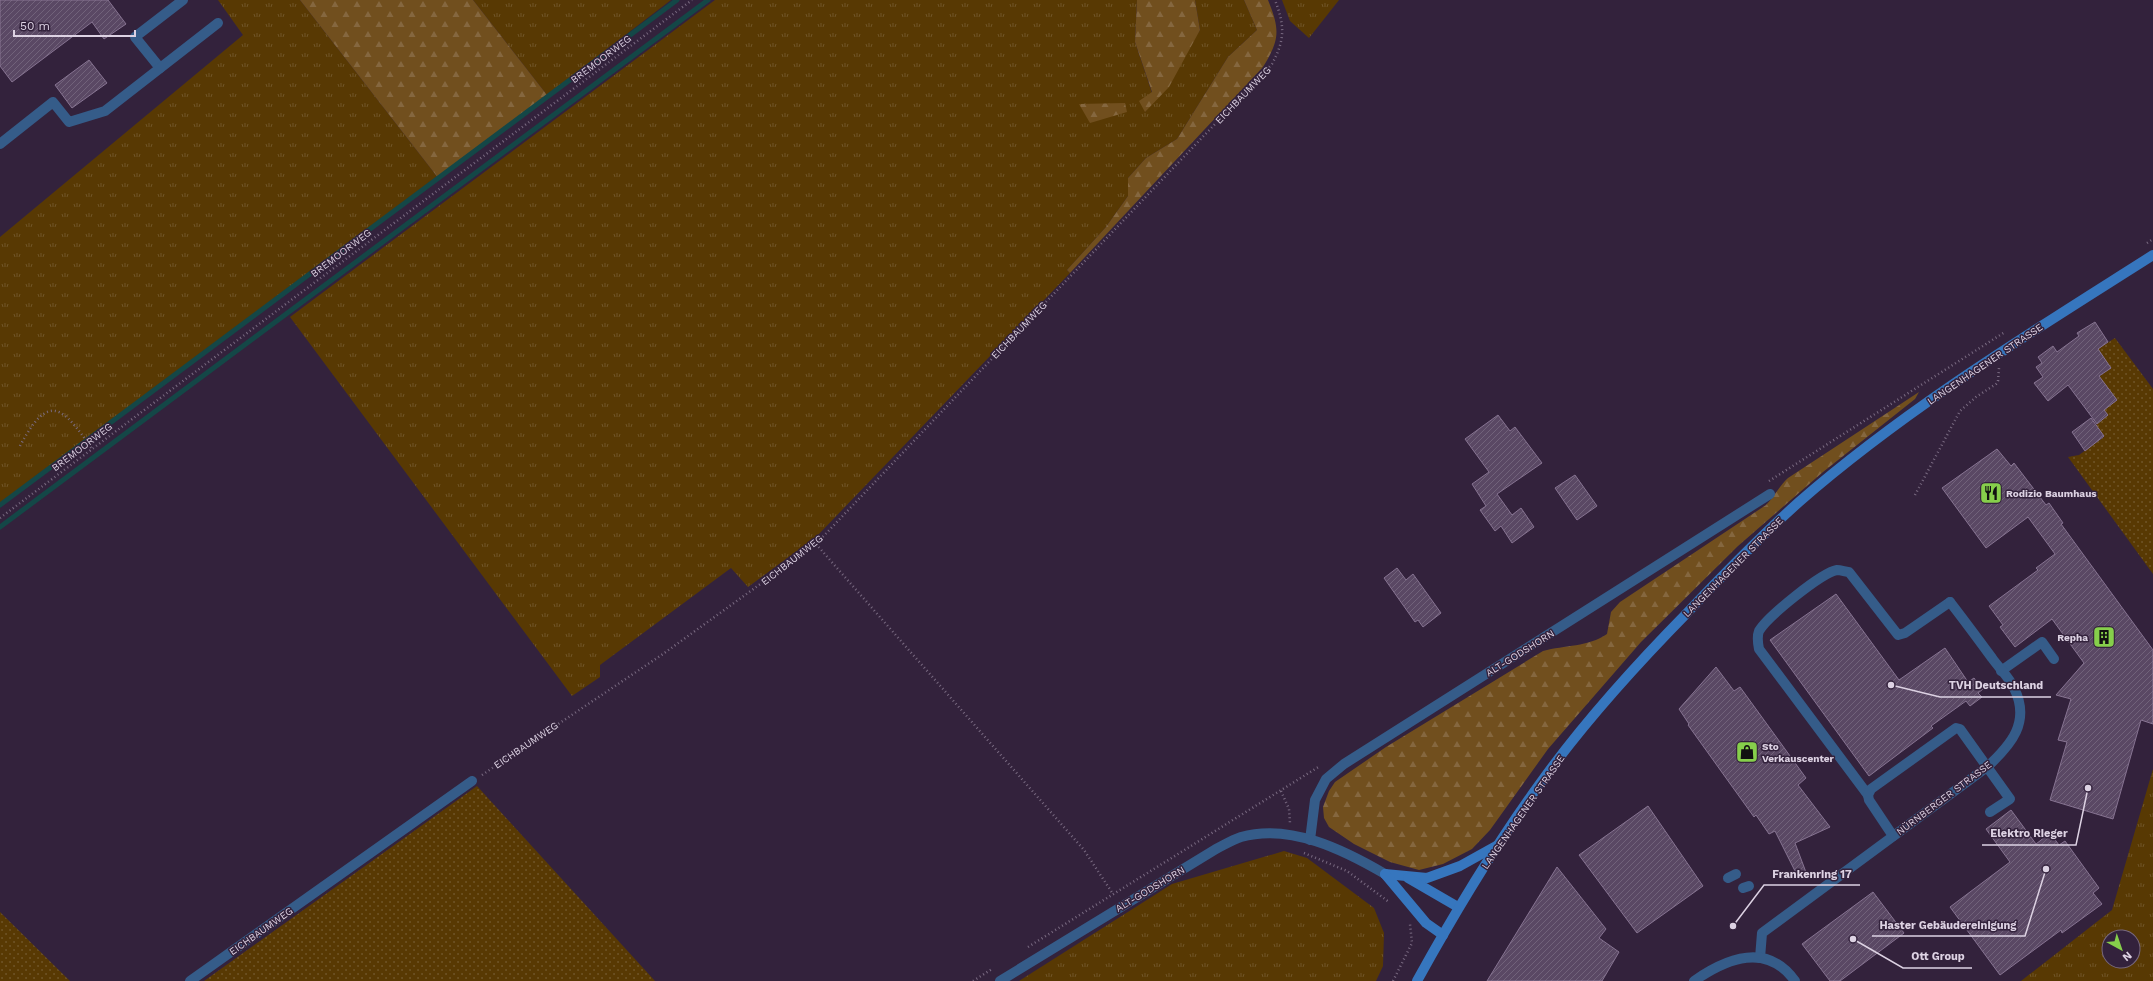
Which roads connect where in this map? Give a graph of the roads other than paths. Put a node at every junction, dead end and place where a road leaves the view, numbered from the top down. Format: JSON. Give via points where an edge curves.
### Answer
{"nodes":[{"id":1,"x":183,"y":0,"type":"edge"},
{"id":2,"x":218,"y":23,"type":"dead end"},
{"id":3,"x":160,"y":68,"type":"junction"},
{"id":4,"x":0,"y":144,"type":"edge"},
{"id":5,"x":2153,"y":255,"type":"edge"},
{"id":6,"x":1770,"y":494,"type":"dead end"},
{"id":7,"x":2054,"y":659,"type":"dead end"},
{"id":8,"x":2001,"y":671,"type":"junction"},
{"id":9,"x":1987,"y":767,"type":"junction"},
{"id":10,"x":472,"y":781,"type":"road end"},
{"id":11,"x":1868,"y":795,"type":"junction"},
{"id":12,"x":1990,"y":812,"type":"dead end"},
{"id":13,"x":1893,"y":836,"type":"junction"},
{"id":14,"x":1310,"y":840,"type":"junction"},
{"id":15,"x":1498,"y":846,"type":"junction"},
{"id":16,"x":1385,"y":874,"type":"junction"},
{"id":17,"x":1404,"y":876,"type":"junction"},
{"id":18,"x":1458,"y":907,"type":"junction"},
{"id":19,"x":1442,"y":935,"type":"junction"},
{"id":20,"x":1760,"y":958,"type":"junction"},
{"id":21,"x":190,"y":981,"type":"edge"},
{"id":22,"x":1000,"y":981,"type":"edge"},
{"id":23,"x":1417,"y":981,"type":"edge"},
{"id":24,"x":1694,"y":981,"type":"edge"},
{"id":25,"x":1795,"y":981,"type":"edge"}],
"edges":[{"from":1,"to":3,"type":"street","via":[[135,36]]},
{"from":2,"to":3,"type":"street"},
{"from":3,"to":4,"type":"street","via":[[104,111],[69,122],[53,102]]},
{"from":5,"to":15,"type":"main road","name":"LANGENHAGENER STRASSE","via":[[1994,356],[1870,445],[1800,502],[1731,566],[1647,654],[1587,723],[1540,784]]},
{"from":6,"to":14,"type":"street","name":"ALT-GODSHORN","via":[[1344,764],[1326,779],[1316,800]]},
{"from":7,"to":8,"type":"street","via":[[2042,642]]},
{"from":8,"to":9,"type":"street","name":"NÜRNBERGER STRASSE","via":[[2014,687],[2020,707],[2018,724],[2014,738],[2004,752]]},
{"from":8,"to":11,"type":"street","name":"NÜRNBERGER STRASSE","via":[[1950,602],[1905,633],[1898,635],[1850,572],[1838,570],[1822,577],[1766,621],[1758,633],[1759,649]]},
{"from":9,"to":11,"type":"street","via":[[1960,729],[1956,728],[1918,758],[1871,789]]},
{"from":9,"to":12,"type":"street","via":[[2010,798]]},
{"from":9,"to":13,"type":"street","name":"NÜRNBERGER STRASSE"},
{"from":10,"to":21,"type":"street","name":"EICHBAUMWEG"},
{"from":11,"to":13,"type":"street"},
{"from":13,"to":20,"type":"street","name":"NÜRNBERGER STRASSE","via":[[1762,933]]},
{"from":14,"to":16,"type":"street","name":"ALT-GODSHORN","via":[[1353,855]]},
{"from":14,"to":22,"type":"street","name":"ALT-GODSHORN","via":[[1262,834],[1240,837],[1216,849]]},
{"from":15,"to":17,"type":"main road","via":[[1460,866],[1428,878]]},
{"from":15,"to":18,"type":"main road","name":"LANGENHAGENER STRASSE"},
{"from":16,"to":17,"type":"main road"},
{"from":16,"to":19,"type":"main road","via":[[1426,923]]},
{"from":17,"to":18,"type":"main road"},
{"from":18,"to":19,"type":"main road","name":"LANGENHAGENER STRASSE"},
{"from":19,"to":23,"type":"main road","name":"LANGENHAGENER STRASSE"},
{"from":20,"to":24,"type":"street","via":[[1747,956],[1726,962]]},
{"from":20,"to":25,"type":"street","via":[[1778,966]]}]}
